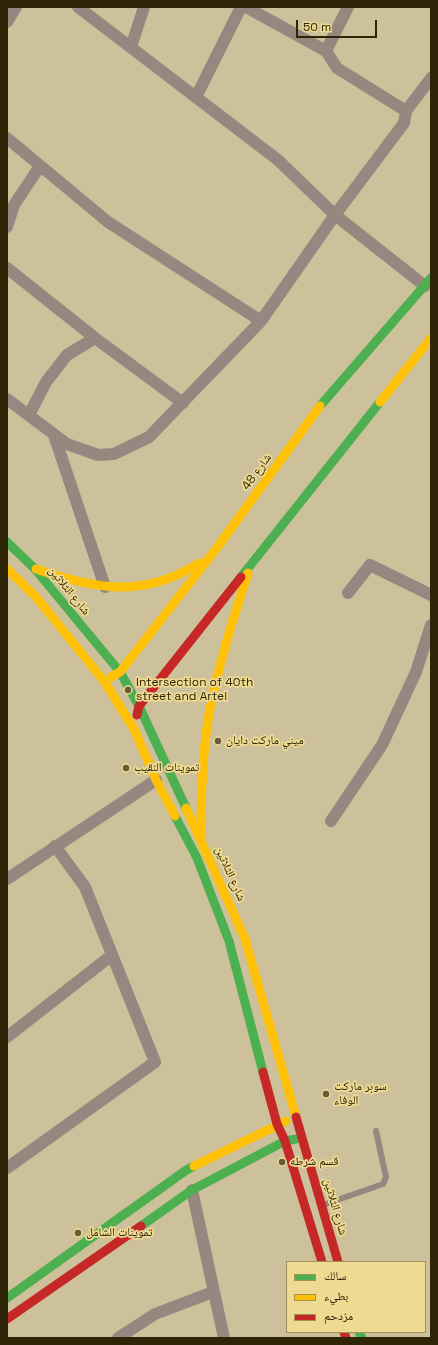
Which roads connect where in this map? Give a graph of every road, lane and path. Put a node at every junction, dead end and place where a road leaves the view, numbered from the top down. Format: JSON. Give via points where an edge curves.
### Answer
{"nodes":[{"id":1,"x":16,"y":7,"type":"edge"},
{"id":2,"x":78,"y":7,"type":"edge"},
{"id":3,"x":144,"y":7,"type":"edge"},
{"id":4,"x":241,"y":7,"type":"edge"},
{"id":5,"x":246,"y":7,"type":"edge"},
{"id":6,"x":348,"y":7,"type":"edge"},
{"id":7,"x":7,"y":22,"type":"edge"},
{"id":8,"x":131,"y":47,"type":"junction"},
{"id":9,"x":326,"y":51,"type":"junction"},
{"id":10,"x":431,"y":78,"type":"edge"},
{"id":11,"x":196,"y":97,"type":"junction"},
{"id":12,"x":406,"y":111,"type":"junction"},
{"id":13,"x":7,"y":138,"type":"edge"},
{"id":14,"x":40,"y":166,"type":"junction"},
{"id":15,"x":335,"y":215,"type":"junction"},
{"id":16,"x":7,"y":227,"type":"edge"},
{"id":17,"x":7,"y":268,"type":"edge"},
{"id":18,"x":428,"y":282,"type":"edge"},
{"id":19,"x":261,"y":320,"type":"junction"},
{"id":20,"x":95,"y":338,"type":"junction"},
{"id":21,"x":429,"y":345,"type":"edge"},
{"id":22,"x":7,"y":399,"type":"edge"},
{"id":23,"x":183,"y":404,"type":"junction"},
{"id":24,"x":29,"y":415,"type":"junction"},
{"id":25,"x":54,"y":435,"type":"junction"},
{"id":26,"x":7,"y":542,"type":"edge"},
{"id":27,"x":216,"y":549,"type":"junction"},
{"id":28,"x":250,"y":563,"type":"junction"},
{"id":29,"x":35,"y":568,"type":"junction"},
{"id":30,"x":7,"y":569,"type":"edge"},
{"id":31,"x":105,"y":587,"type":"junction"},
{"id":32,"x":348,"y":593,"type":"dead end"},
{"id":33,"x":431,"y":595,"type":"edge"},
{"id":34,"x":431,"y":625,"type":"edge"},
{"id":35,"x":120,"y":672,"type":"junction"},
{"id":36,"x":104,"y":681,"type":"junction"},
{"id":37,"x":139,"y":706,"type":"junction"},
{"id":38,"x":134,"y":729,"type":"junction"},
{"id":39,"x":156,"y":780,"type":"junction"},
{"id":40,"x":331,"y":821,"type":"dead end"},
{"id":41,"x":201,"y":839,"type":"junction"},
{"id":42,"x":55,"y":846,"type":"junction"},
{"id":43,"x":12,"y":868,"type":"edge"},
{"id":44,"x":7,"y":879,"type":"edge"},
{"id":45,"x":112,"y":955,"type":"junction"},
{"id":46,"x":7,"y":1037,"type":"edge"},
{"id":47,"x":296,"y":1119,"type":"junction"},
{"id":48,"x":277,"y":1124,"type":"junction"},
{"id":49,"x":376,"y":1131,"type":"dead end"},
{"id":50,"x":302,"y":1138,"type":"junction"},
{"id":51,"x":285,"y":1141,"type":"junction"},
{"id":52,"x":7,"y":1168,"type":"edge"},
{"id":53,"x":192,"y":1190,"type":"junction"},
{"id":54,"x":322,"y":1206,"type":"junction"},
{"id":55,"x":322,"y":1261,"type":"edge"},
{"id":56,"x":338,"y":1261,"type":"edge"},
{"id":57,"x":213,"y":1292,"type":"junction"},
{"id":58,"x":7,"y":1298,"type":"edge"},
{"id":59,"x":7,"y":1319,"type":"edge"},
{"id":60,"x":118,"y":1338,"type":"edge"},
{"id":61,"x":224,"y":1338,"type":"edge"}],
"edges":[{"from":1,"to":7,"type":"street"},
{"from":2,"to":8,"type":"street"},
{"from":3,"to":8,"type":"street"},
{"from":4,"to":11,"type":"street"},
{"from":5,"to":9,"type":"street"},
{"from":6,"to":9,"type":"street"},
{"from":8,"to":11,"type":"street"},
{"from":9,"to":12,"type":"street","via":[[337,68]]},
{"from":10,"to":12,"type":"street"},
{"from":11,"to":15,"type":"street","via":[[278,160]]},
{"from":12,"to":15,"type":"street","via":[[404,123]]},
{"from":13,"to":14,"type":"street"},
{"from":14,"to":16,"type":"street","via":[[14,205]]},
{"from":14,"to":19,"type":"street","via":[[108,222]]},
{"from":15,"to":18,"type":"street"},
{"from":15,"to":19,"type":"street"},
{"from":17,"to":20,"type":"street"},
{"from":18,"to":27,"type":"main road","name":"شارع 48","via":[[323,401]]},
{"from":19,"to":23,"type":"street"},
{"from":20,"to":23,"type":"street"},
{"from":20,"to":24,"type":"street","via":[[67,354],[46,382]]},
{"from":21,"to":28,"type":"main road"},
{"from":22,"to":24,"type":"street"},
{"from":23,"to":25,"type":"street","via":[[150,437],[114,454],[98,455],[67,444]]},
{"from":24,"to":25,"type":"street"},
{"from":25,"to":31,"type":"street"},
{"from":26,"to":29,"type":"main road","name":"شارع الثلاثين"},
{"from":27,"to":31,"type":"main road","via":[[188,572],[173,579],[152,585]]},
{"from":27,"to":35,"type":"main road","name":"شارع 48"},
{"from":28,"to":37,"type":"main road"},
{"from":28,"to":41,"type":"main road","via":[[209,714],[202,774]]},
{"from":29,"to":31,"type":"main road","via":[[68,581]]},
{"from":29,"to":35,"type":"main road","name":"شارع الثلاثين"},
{"from":30,"to":36,"type":"main road","name":"شارع الثلاثين","via":[[36,597]]},
{"from":32,"to":33,"type":"street","via":[[370,565]]},
{"from":34,"to":40,"type":"street","via":[[416,672],[382,745]]},
{"from":35,"to":36,"type":"main road","name":"شارع 48"},
{"from":35,"to":37,"type":"main road","name":"شارع الثلاثين"},
{"from":36,"to":38,"type":"main road","name":"شارع الثلاثين"},
{"from":37,"to":38,"type":"main road"},
{"from":37,"to":41,"type":"main road","name":"شارع الثلاثين"},
{"from":38,"to":39,"type":"main road","name":"شارع الثلاثين"},
{"from":39,"to":42,"type":"street"},
{"from":39,"to":48,"type":"main road","name":"شارع الثلاثين","via":[[197,858],[229,941]]},
{"from":41,"to":47,"type":"main road","name":"شارع الثلاثين","via":[[245,939]]},
{"from":42,"to":43,"type":"street"},
{"from":42,"to":45,"type":"street","via":[[85,887]]},
{"from":43,"to":44,"type":"street"},
{"from":45,"to":46,"type":"street"},
{"from":45,"to":52,"type":"street","via":[[154,1062]]},
{"from":47,"to":48,"type":"main road"},
{"from":47,"to":50,"type":"main road","name":"شارع الثلاثين"},
{"from":48,"to":51,"type":"main road","name":"شارع الثلاثين"},
{"from":48,"to":58,"type":"main road","via":[[185,1172]]},
{"from":49,"to":54,"type":"lane","via":[[386,1177],[383,1184]]},
{"from":50,"to":51,"type":"main road"},
{"from":50,"to":54,"type":"main road","name":"شارع الثلاثين"},
{"from":51,"to":53,"type":"main road"},
{"from":51,"to":55,"type":"main road","name":"شارع الثلاثين"},
{"from":53,"to":57,"type":"street"},
{"from":53,"to":59,"type":"main road"},
{"from":54,"to":56,"type":"main road","name":"شارع الثلاثين"},
{"from":57,"to":60,"type":"street","via":[[155,1314]]},
{"from":57,"to":61,"type":"street"}]}
